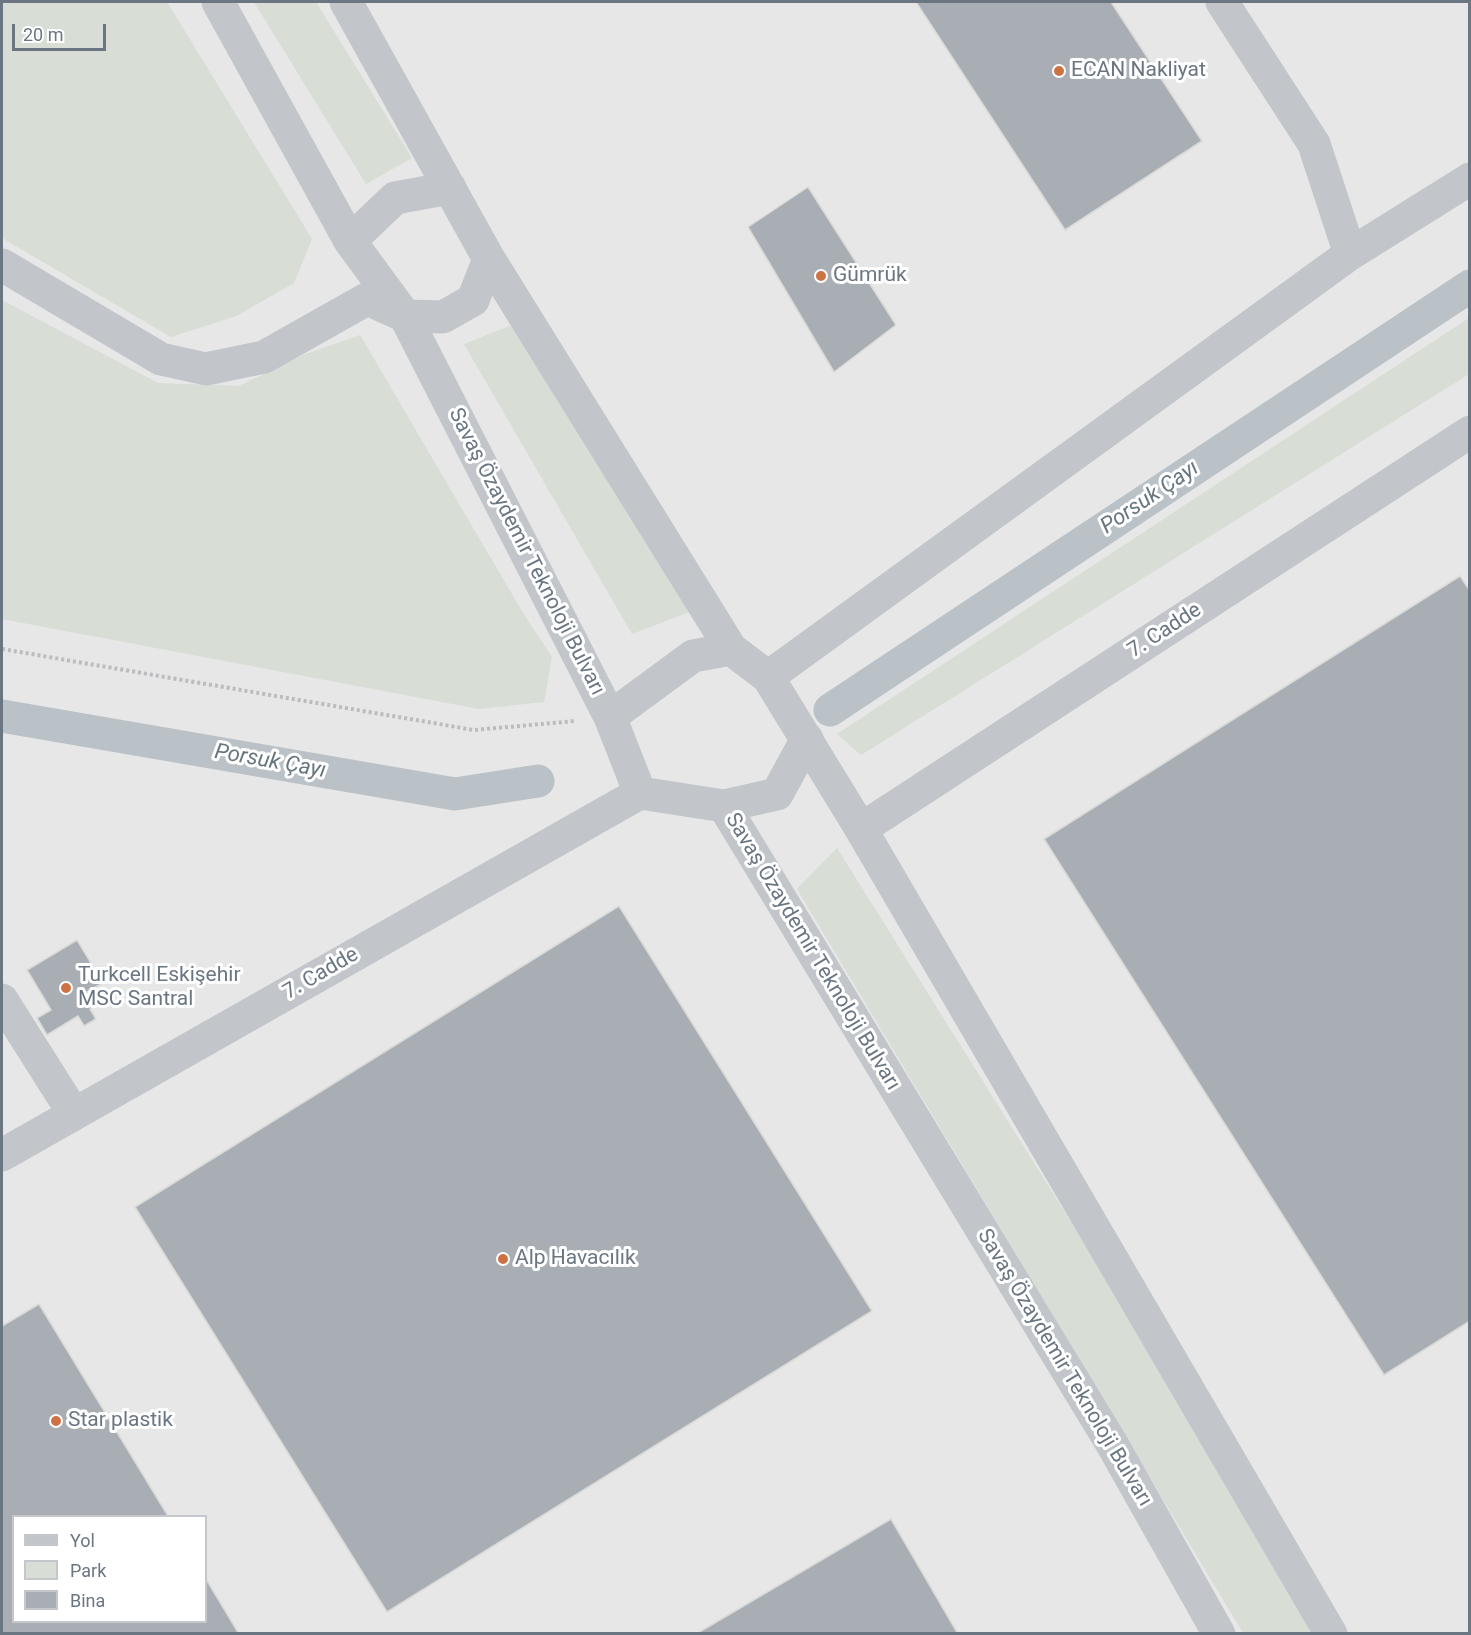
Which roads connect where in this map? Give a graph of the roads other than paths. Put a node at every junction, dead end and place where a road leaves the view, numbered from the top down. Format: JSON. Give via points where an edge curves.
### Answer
{"nodes":[{"id":1,"x":218,"y":2,"type":"edge"},
{"id":2,"x":346,"y":2,"type":"edge"},
{"id":3,"x":1222,"y":2,"type":"edge"},
{"id":4,"x":1470,"y":179,"type":"edge"},
{"id":5,"x":450,"y":188,"type":"junction"},
{"id":6,"x":350,"y":241,"type":"junction"},
{"id":7,"x":1350,"y":254,"type":"junction"},
{"id":8,"x":489,"y":259,"type":"junction"},
{"id":9,"x":2,"y":265,"type":"edge"},
{"id":10,"x":405,"y":316,"type":"junction"},
{"id":11,"x":1470,"y":432,"type":"edge"},
{"id":12,"x":731,"y":649,"type":"junction"},
{"id":13,"x":768,"y":677,"type":"junction"},
{"id":14,"x":610,"y":717,"type":"junction"},
{"id":15,"x":807,"y":739,"type":"junction"},
{"id":16,"x":640,"y":793,"type":"junction"},
{"id":17,"x":724,"y":807,"type":"junction"},
{"id":18,"x":861,"y":829,"type":"junction"},
{"id":19,"x":2,"y":1000,"type":"edge"},
{"id":20,"x":74,"y":1114,"type":"junction"},
{"id":21,"x":2,"y":1155,"type":"edge"},
{"id":22,"x":1219,"y":1634,"type":"edge"},
{"id":23,"x":1331,"y":1634,"type":"edge"}],
"edges":[{"from":1,"to":6,"type":"street","name":"Savaş Özaydemir Teknoloji Bulvarı"},
{"from":2,"to":5,"type":"street"},
{"from":3,"to":7,"type":"street","via":[[1314,144]]},
{"from":4,"to":7,"type":"street"},
{"from":5,"to":6,"type":"street","via":[[395,198]]},
{"from":5,"to":8,"type":"street"},
{"from":6,"to":10,"type":"street","name":"Savaş Özaydemir Teknoloji Bulvarı"},
{"from":7,"to":13,"type":"street"},
{"from":8,"to":10,"type":"street","via":[[472,300],[443,317]]},
{"from":8,"to":12,"type":"street"},
{"from":9,"to":10,"type":"street","via":[[161,359],[206,369],[264,357],[368,299]]},
{"from":10,"to":14,"type":"street","name":"Savaş Özaydemir Teknoloji Bulvarı"},
{"from":11,"to":18,"type":"street","name":"7. Cadde"},
{"from":12,"to":13,"type":"street"},
{"from":12,"to":14,"type":"street","via":[[693,656]]},
{"from":13,"to":15,"type":"street"},
{"from":14,"to":16,"type":"street","name":"Savaş Özaydemir Teknoloji Bulvarı"},
{"from":15,"to":17,"type":"street","via":[[777,794]]},
{"from":15,"to":18,"type":"street"},
{"from":16,"to":17,"type":"street","name":"Savaş Özaydemir Teknoloji Bulvarı"},
{"from":16,"to":20,"type":"street","name":"7. Cadde"},
{"from":17,"to":22,"type":"street","name":"Savaş Özaydemir Teknoloji Bulvarı","via":[[1112,1444]]},
{"from":18,"to":23,"type":"street"},
{"from":19,"to":20,"type":"street"},
{"from":20,"to":21,"type":"street","name":"7. Cadde"}]}
